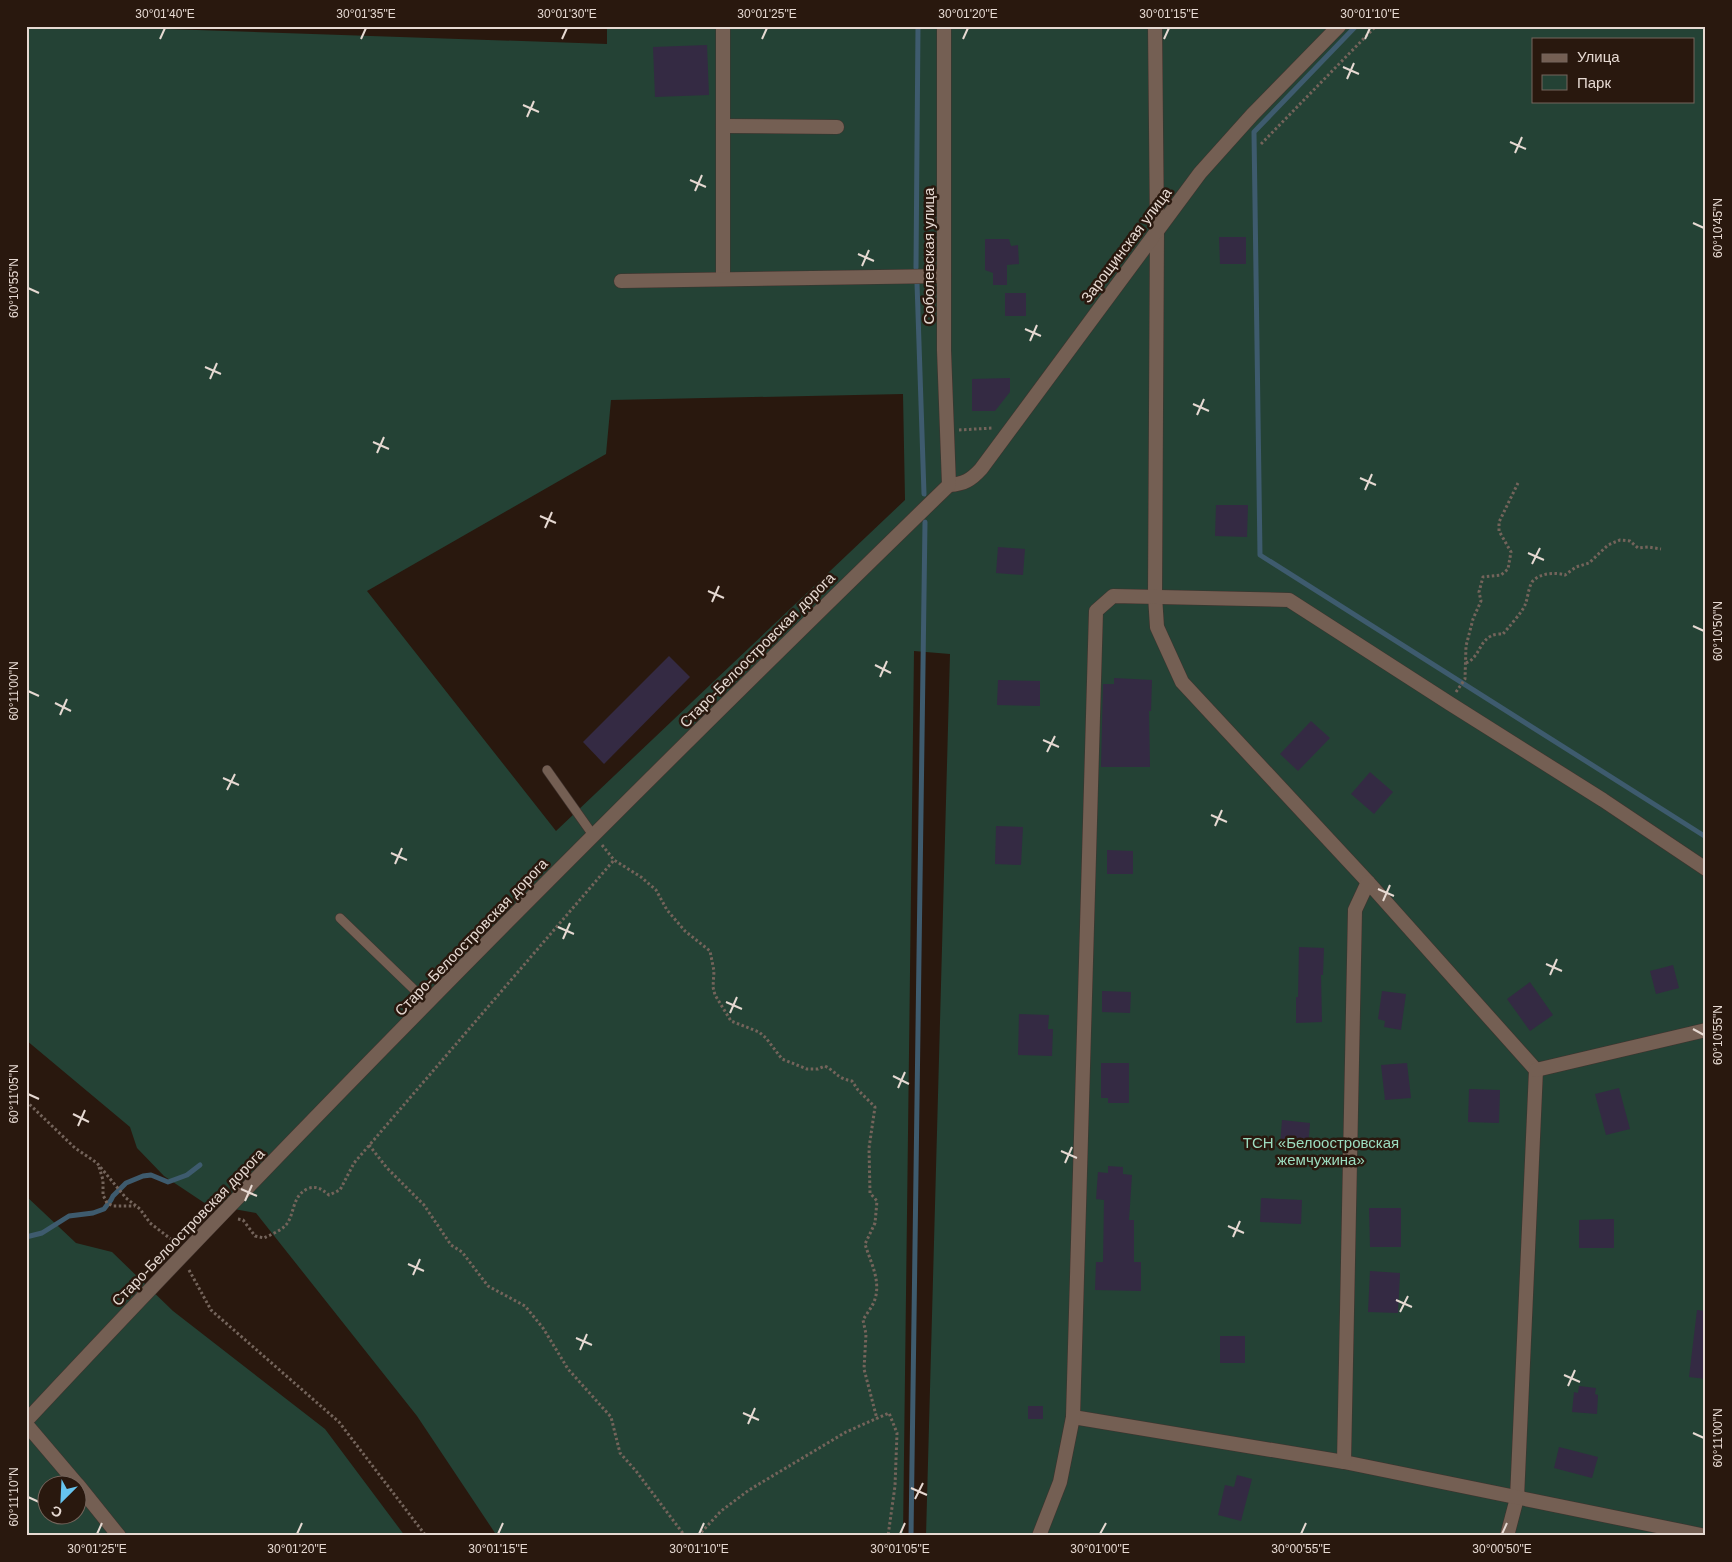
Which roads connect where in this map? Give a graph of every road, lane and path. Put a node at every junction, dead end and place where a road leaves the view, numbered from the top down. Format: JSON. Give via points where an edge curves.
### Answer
{"nodes":[{"id":1,"x":723,"y":26,"type":"edge"},
{"id":2,"x":944,"y":26,"type":"edge"},
{"id":3,"x":1156,"y":26,"type":"edge"},
{"id":4,"x":1339,"y":26,"type":"edge"},
{"id":5,"x":1376,"y":26,"type":"edge"},
{"id":6,"x":723,"y":126,"type":"junction"},
{"id":7,"x":837,"y":127,"type":"dead end"},
{"id":8,"x":1261,"y":144,"type":"dead end"},
{"id":9,"x":1157,"y":230,"type":"junction"},
{"id":10,"x":944,"y":276,"type":"junction"},
{"id":11,"x":723,"y":279,"type":"junction"},
{"id":12,"x":622,"y":281,"type":"dead end"},
{"id":13,"x":994,"y":428,"type":"dead end"},
{"id":14,"x":947,"y":430,"type":"junction"},
{"id":15,"x":1518,"y":483,"type":"dead end"},
{"id":16,"x":949,"y":485,"type":"junction"},
{"id":17,"x":1661,"y":549,"type":"dead end"},
{"id":18,"x":1155,"y":596,"type":"junction"},
{"id":19,"x":1466,"y":663,"type":"junction"},
{"id":20,"x":1459,"y":687,"type":"dead end"},
{"id":21,"x":547,"y":770,"type":"dead end"},
{"id":22,"x":593,"y":835,"type":"junction"},
{"id":23,"x":614,"y":860,"type":"junction"},
{"id":24,"x":1706,"y":869,"type":"edge"},
{"id":25,"x":1368,"y":882,"type":"junction"},
{"id":26,"x":340,"y":918,"type":"dead end"},
{"id":27,"x":428,"y":1003,"type":"junction"},
{"id":28,"x":1706,"y":1030,"type":"edge"},
{"id":29,"x":1536,"y":1070,"type":"junction"},
{"id":30,"x":26,"y":1101,"type":"edge"},
{"id":31,"x":369,"y":1145,"type":"junction"},
{"id":32,"x":99,"y":1166,"type":"junction"},
{"id":33,"x":136,"y":1206,"type":"junction"},
{"id":34,"x":223,"y":1214,"type":"junction"},
{"id":35,"x":185,"y":1252,"type":"junction"},
{"id":36,"x":1073,"y":1417,"type":"junction"},
{"id":37,"x":877,"y":1419,"type":"junction"},
{"id":38,"x":26,"y":1422,"type":"edge"},
{"id":39,"x":1344,"y":1462,"type":"junction"},
{"id":40,"x":68,"y":1474,"type":"edge"},
{"id":41,"x":88,"y":1498,"type":"edge"},
{"id":42,"x":1517,"y":1498,"type":"junction"},
{"id":43,"x":119,"y":1536,"type":"edge"},
{"id":44,"x":426,"y":1536,"type":"edge"},
{"id":45,"x":685,"y":1536,"type":"edge"},
{"id":46,"x":698,"y":1536,"type":"edge"},
{"id":47,"x":888,"y":1536,"type":"edge"},
{"id":48,"x":1039,"y":1536,"type":"edge"},
{"id":49,"x":1507,"y":1536,"type":"edge"},
{"id":50,"x":1706,"y":1536,"type":"edge"}],
"edges":[{"from":1,"to":6,"type":"street"},
{"from":2,"to":10,"type":"street","name":"Соболевская улица"},
{"from":3,"to":9,"type":"street"},
{"from":4,"to":9,"type":"street","name":"Зарощинская улица","via":[[1232,137]]},
{"from":5,"to":8,"type":"path"},
{"from":6,"to":7,"type":"street"},
{"from":6,"to":11,"type":"street"},
{"from":9,"to":16,"type":"street","name":"Зарощинская улица","via":[[981,469],[963,484]]},
{"from":9,"to":18,"type":"street"},
{"from":10,"to":11,"type":"street"},
{"from":10,"to":14,"type":"street","name":"Соболевская улица"},
{"from":11,"to":12,"type":"street"},
{"from":13,"to":14,"type":"path"},
{"from":14,"to":16,"type":"street","name":"Соболевская улица"},
{"from":15,"to":19,"type":"path","via":[[1498,522],[1499,531],[1511,552],[1508,569],[1501,575],[1483,577],[1479,592],[1481,601],[1466,646]]},
{"from":16,"to":22,"type":"street","name":"Старо-Белоостровская дорога"},
{"from":17,"to":19,"type":"path","via":[[1638,548],[1630,541],[1620,540],[1589,563],[1565,575],[1552,572],[1538,578],[1532,582],[1525,606],[1503,634],[1491,636],[1473,660]]},
{"from":18,"to":24,"type":"street","via":[[1289,600]]},
{"from":18,"to":25,"type":"street","via":[[1157,627],[1182,682]]},
{"from":18,"to":36,"type":"street","via":[[1113,596],[1096,610]]},
{"from":19,"to":20,"type":"path","via":[[1465,679]]},
{"from":21,"to":22,"type":"lane"},
{"from":22,"to":23,"type":"path"},
{"from":22,"to":27,"type":"street","name":"Старо-Белоостровская дорога"},
{"from":23,"to":31,"type":"path"},
{"from":23,"to":37,"type":"path","via":[[656,890],[667,910],[685,931],[710,951],[715,996],[731,1021],[759,1032],[782,1059],[807,1068],[825,1066],[840,1079],[852,1081],[875,1107],[869,1148],[870,1193],[877,1201],[875,1223],[864,1244],[876,1276],[877,1289],[875,1300],[863,1320],[866,1334],[864,1369]]},
{"from":25,"to":29,"type":"street"},
{"from":25,"to":39,"type":"street","via":[[1355,910]]},
{"from":26,"to":27,"type":"lane"},
{"from":27,"to":34,"type":"street","name":"Старо-Белоостровская дорога"},
{"from":28,"to":29,"type":"street"},
{"from":29,"to":42,"type":"street"},
{"from":30,"to":32,"type":"path","via":[[75,1148]]},
{"from":31,"to":34,"type":"path","via":[[354,1163],[340,1190],[329,1195],[321,1188],[303,1191],[285,1226],[264,1238],[255,1236],[243,1220]]},
{"from":31,"to":45,"type":"path","via":[[424,1205],[451,1244],[462,1252],[488,1286],[525,1306],[543,1328],[568,1369],[612,1417],[620,1453]]},
{"from":32,"to":33,"type":"path"},
{"from":32,"to":33,"type":"path","via":[[103,1180],[102,1195],[107,1203]]},
{"from":33,"to":35,"type":"path","via":[[161,1233]]},
{"from":34,"to":35,"type":"street","name":"Старо-Белоостровская дорога"},
{"from":35,"to":38,"type":"street","name":"Старо-Белоостровская дорога"},
{"from":35,"to":44,"type":"path","via":[[211,1310],[339,1422]]},
{"from":36,"to":39,"type":"street"},
{"from":36,"to":48,"type":"street","via":[[1060,1482]]},
{"from":37,"to":46,"type":"path","via":[[846,1432],[749,1490],[721,1511]]},
{"from":37,"to":47,"type":"path","via":[[889,1413],[897,1433],[895,1486]]},
{"from":38,"to":40,"type":"street"},
{"from":39,"to":42,"type":"street"},
{"from":41,"to":43,"type":"street"},
{"from":42,"to":49,"type":"street"},
{"from":42,"to":50,"type":"street"}]}
